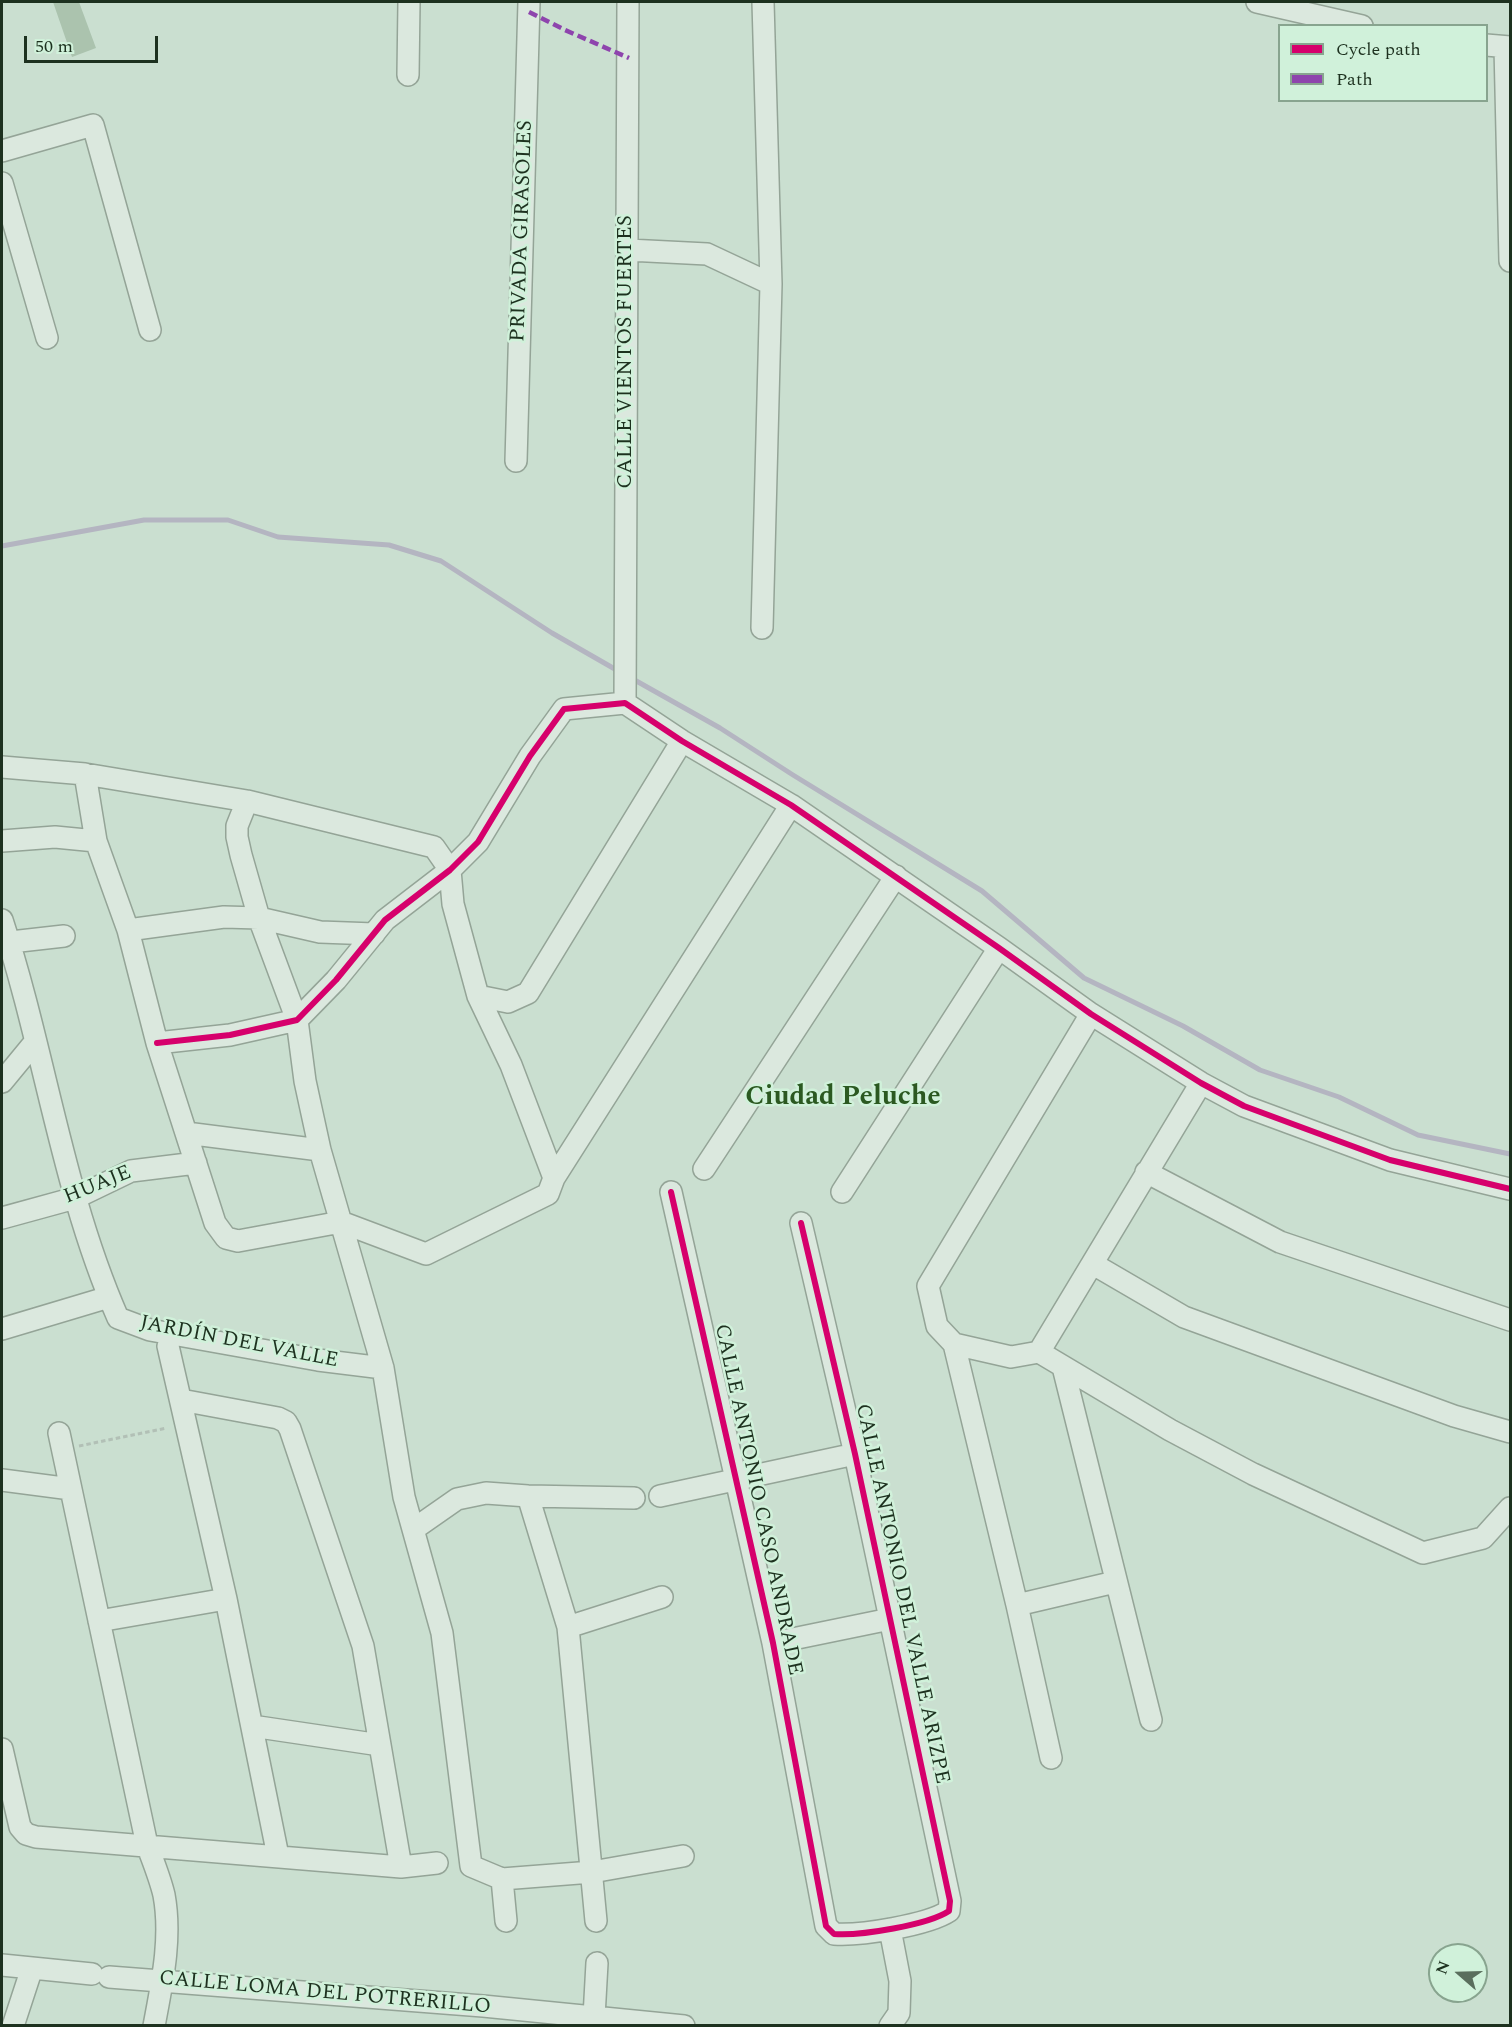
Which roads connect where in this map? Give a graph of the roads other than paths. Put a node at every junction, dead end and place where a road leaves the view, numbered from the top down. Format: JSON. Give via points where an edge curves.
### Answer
{"nodes":[{"id":1,"x":410,"y":2,"type":"edge"},
{"id":2,"x":529,"y":2,"type":"edge"},
{"id":3,"x":628,"y":2,"type":"edge"},
{"id":4,"x":763,"y":2,"type":"edge"},
{"id":5,"x":1257,"y":2,"type":"edge"},
{"id":6,"x":1353,"y":24,"type":"edge"},
{"id":7,"x":1501,"y":46,"type":"edge"},
{"id":8,"x":408,"y":75,"type":"dead end"},
{"id":9,"x":2,"y":151,"type":"edge"},
{"id":10,"x":2,"y":183,"type":"edge"},
{"id":11,"x":628,"y":250,"type":"junction"},
{"id":12,"x":1510,"y":261,"type":"edge"},
{"id":13,"x":771,"y":284,"type":"junction"},
{"id":14,"x":150,"y":330,"type":"dead end"},
{"id":15,"x":47,"y":338,"type":"dead end"},
{"id":16,"x":516,"y":461,"type":"dead end"},
{"id":17,"x":762,"y":628,"type":"dead end"},
{"id":18,"x":625,"y":695,"type":"junction"},
{"id":19,"x":682,"y":741,"type":"junction"},
{"id":20,"x":2,"y":767,"type":"edge"},
{"id":21,"x":85,"y":774,"type":"junction"},
{"id":22,"x":247,"y":801,"type":"junction"},
{"id":23,"x":791,"y":805,"type":"junction"},
{"id":24,"x":2,"y":841,"type":"edge"},
{"id":25,"x":96,"y":841,"type":"junction"},
{"id":26,"x":450,"y":870,"type":"junction"},
{"id":27,"x":896,"y":876,"type":"junction"},
{"id":28,"x":259,"y":918,"type":"junction"},
{"id":29,"x":2,"y":920,"type":"edge"},
{"id":30,"x":128,"y":930,"type":"junction"},
{"id":31,"x":374,"y":934,"type":"junction"},
{"id":32,"x":64,"y":936,"type":"dead end"},
{"id":33,"x":5,"y":942,"type":"edge"},
{"id":34,"x":999,"y":948,"type":"junction"},
{"id":35,"x":478,"y":996,"type":"junction"},
{"id":36,"x":1091,"y":1014,"type":"junction"},
{"id":37,"x":297,"y":1020,"type":"junction"},
{"id":38,"x":35,"y":1042,"type":"junction"},
{"id":39,"x":158,"y":1043,"type":"junction"},
{"id":40,"x":2,"y":1082,"type":"edge"},
{"id":41,"x":1201,"y":1083,"type":"junction"},
{"id":42,"x":186,"y":1133,"type":"junction"},
{"id":43,"x":320,"y":1150,"type":"junction"},
{"id":44,"x":196,"y":1163,"type":"junction"},
{"id":45,"x":704,"y":1169,"type":"dead end"},
{"id":46,"x":1146,"y":1172,"type":"junction"},
{"id":47,"x":554,"y":1178,"type":"junction"},
{"id":48,"x":1510,"y":1189,"type":"edge"},
{"id":49,"x":842,"y":1191,"type":"dead end"},
{"id":50,"x":671,"y":1192,"type":"dead end"},
{"id":51,"x":75,"y":1198,"type":"junction"},
{"id":52,"x":2,"y":1218,"type":"edge"},
{"id":53,"x":341,"y":1222,"type":"junction"},
{"id":54,"x":801,"y":1224,"type":"dead end"},
{"id":55,"x":1093,"y":1264,"type":"junction"},
{"id":56,"x":109,"y":1297,"type":"junction"},
{"id":57,"x":1510,"y":1320,"type":"edge"},
{"id":58,"x":2,"y":1329,"type":"edge"},
{"id":59,"x":954,"y":1344,"type":"junction"},
{"id":60,"x":168,"y":1346,"type":"dead end"},
{"id":61,"x":1038,"y":1352,"type":"junction"},
{"id":62,"x":1063,"y":1367,"type":"junction"},
{"id":63,"x":383,"y":1368,"type":"junction"},
{"id":64,"x":181,"y":1400,"type":"junction"},
{"id":65,"x":1510,"y":1432,"type":"edge"},
{"id":66,"x":61,"y":1441,"type":"road end"},
{"id":67,"x":855,"y":1454,"type":"junction"},
{"id":68,"x":2,"y":1479,"type":"edge"},
{"id":69,"x":736,"y":1480,"type":"junction"},
{"id":70,"x":71,"y":1489,"type":"junction"},
{"id":71,"x":528,"y":1496,"type":"junction"},
{"id":72,"x":660,"y":1496,"type":"dead end"},
{"id":73,"x":634,"y":1498,"type":"dead end"},
{"id":74,"x":1510,"y":1508,"type":"edge"},
{"id":75,"x":414,"y":1529,"type":"junction"},
{"id":76,"x":1115,"y":1582,"type":"junction"},
{"id":77,"x":662,"y":1597,"type":"dead end"},
{"id":78,"x":226,"y":1599,"type":"junction"},
{"id":79,"x":1017,"y":1605,"type":"junction"},
{"id":80,"x":890,"y":1619,"type":"junction"},
{"id":81,"x":99,"y":1621,"type":"junction"},
{"id":82,"x":568,"y":1627,"type":"junction"},
{"id":83,"x":773,"y":1643,"type":"junction"},
{"id":84,"x":1151,"y":1720,"type":"dead end"},
{"id":85,"x":252,"y":1726,"type":"junction"},
{"id":86,"x":380,"y":1745,"type":"junction"},
{"id":87,"x":2,"y":1749,"type":"edge"},
{"id":88,"x":1051,"y":1758,"type":"dead end"},
{"id":89,"x":147,"y":1845,"type":"junction"},
{"id":90,"x":278,"y":1856,"type":"junction"},
{"id":91,"x":683,"y":1856,"type":"dead end"},
{"id":92,"x":437,"y":1863,"type":"dead end"},
{"id":93,"x":401,"y":1867,"type":"junction"},
{"id":94,"x":592,"y":1872,"type":"junction"},
{"id":95,"x":502,"y":1879,"type":"junction"},
{"id":96,"x":506,"y":1921,"type":"dead end"},
{"id":97,"x":596,"y":1921,"type":"dead end"},
{"id":98,"x":890,"y":1929,"type":"junction"},
{"id":99,"x":597,"y":1963,"type":"dead end"},
{"id":100,"x":2,"y":1965,"type":"edge"},
{"id":101,"x":32,"y":1968,"type":"junction"},
{"id":102,"x":162,"y":1981,"type":"junction"},
{"id":103,"x":481,"y":2016,"type":"edge"},
{"id":104,"x":594,"y":2017,"type":"junction"},
{"id":105,"x":13,"y":2025,"type":"edge"},
{"id":106,"x":154,"y":2025,"type":"edge"},
{"id":107,"x":684,"y":2025,"type":"edge"},
{"id":108,"x":890,"y":2025,"type":"edge"}],
"edges":[{"from":1,"to":8,"type":"street"},
{"from":2,"to":16,"type":"street","name":"PRIVADA GIRASOLES"},
{"from":3,"to":11,"type":"street","name":"CALLE VIENTOS FUERTES"},
{"from":4,"to":13,"type":"street"},
{"from":5,"to":6,"type":"street"},
{"from":7,"to":12,"type":"street"},
{"from":9,"to":14,"type":"street","via":[[93,125]]},
{"from":10,"to":15,"type":"street"},
{"from":11,"to":13,"type":"street","via":[[707,254]]},
{"from":11,"to":18,"type":"street","name":"CALLE VIENTOS FUERTES"},
{"from":13,"to":17,"type":"street"},
{"from":18,"to":19,"type":"street"},
{"from":18,"to":26,"type":"street","via":[[564,709],[530,756],[478,842]]},
{"from":19,"to":23,"type":"street"},
{"from":19,"to":35,"type":"street","via":[[528,993],[508,1002]]},
{"from":20,"to":21,"type":"street"},
{"from":21,"to":22,"type":"street"},
{"from":21,"to":25,"type":"street"},
{"from":22,"to":26,"type":"street","via":[[434,847]]},
{"from":22,"to":28,"type":"street","via":[[237,837]]},
{"from":23,"to":27,"type":"street"},
{"from":23,"to":47,"type":"street"},
{"from":24,"to":25,"type":"street","via":[[55,837]]},
{"from":25,"to":30,"type":"street"},
{"from":26,"to":31,"type":"street","via":[[385,920]]},
{"from":26,"to":35,"type":"street","via":[[453,904]]},
{"from":27,"to":34,"type":"street"},
{"from":27,"to":45,"type":"street"},
{"from":28,"to":30,"type":"street","via":[[224,917]]},
{"from":28,"to":31,"type":"street","via":[[320,932]]},
{"from":28,"to":37,"type":"street"},
{"from":29,"to":33,"type":"street","name":"JARDÍN DEL VALLE"},
{"from":30,"to":39,"type":"street"},
{"from":31,"to":37,"type":"street"},
{"from":32,"to":33,"type":"street"},
{"from":33,"to":38,"type":"street","name":"JARDÍN DEL VALLE"},
{"from":34,"to":36,"type":"street"},
{"from":34,"to":49,"type":"street"},
{"from":35,"to":47,"type":"street","via":[[511,1065]]},
{"from":36,"to":41,"type":"street"},
{"from":36,"to":59,"type":"street","via":[[928,1286],[937,1326]]},
{"from":37,"to":39,"type":"street","via":[[230,1035]]},
{"from":37,"to":43,"type":"street"},
{"from":38,"to":40,"type":"street"},
{"from":38,"to":51,"type":"street","name":"JARDÍN DEL VALLE"},
{"from":39,"to":42,"type":"street"},
{"from":41,"to":46,"type":"street"},
{"from":41,"to":48,"type":"street","via":[[1244,1106],[1390,1160]]},
{"from":42,"to":43,"type":"street"},
{"from":42,"to":44,"type":"street"},
{"from":43,"to":53,"type":"street"},
{"from":44,"to":51,"type":"street","name":"HUAJE","via":[[131,1171]]},
{"from":44,"to":53,"type":"street","via":[[215,1223],[226,1238],[238,1241]]},
{"from":46,"to":55,"type":"street"},
{"from":46,"to":57,"type":"street","via":[[1280,1242]]},
{"from":47,"to":53,"type":"street","via":[[548,1194],[426,1254]]},
{"from":50,"to":69,"type":"street","name":"CALLE ANTONIO CASO ANDRADE"},
{"from":51,"to":52,"type":"street","name":"HUAJE"},
{"from":51,"to":56,"type":"street","name":"JARDÍN DEL VALLE"},
{"from":53,"to":63,"type":"street"},
{"from":54,"to":67,"type":"street","name":"CALLE ANTONIO DEL VALLE ARIZPE"},
{"from":55,"to":61,"type":"street"},
{"from":55,"to":65,"type":"street","via":[[1184,1317],[1454,1416]]},
{"from":56,"to":58,"type":"street"},
{"from":56,"to":63,"type":"street","name":"JARDÍN DEL VALLE","via":[[118,1318],[150,1330]]},
{"from":59,"to":61,"type":"street","via":[[1011,1357]]},
{"from":59,"to":79,"type":"street"},
{"from":60,"to":64,"type":"street"},
{"from":61,"to":62,"type":"street"},
{"from":62,"to":74,"type":"street","via":[[1253,1474],[1424,1553],[1483,1538]]},
{"from":62,"to":76,"type":"street"},
{"from":63,"to":75,"type":"street","via":[[404,1497]]},
{"from":64,"to":78,"type":"street"},
{"from":64,"to":86,"type":"street","via":[[286,1422],[363,1646]]},
{"from":66,"to":70,"type":"street"},
{"from":67,"to":69,"type":"street"},
{"from":67,"to":80,"type":"street","name":"CALLE ANTONIO DEL VALLE ARIZPE"},
{"from":68,"to":70,"type":"street"},
{"from":69,"to":72,"type":"street"},
{"from":69,"to":83,"type":"street","name":"CALLE ANTONIO CASO ANDRADE"},
{"from":70,"to":81,"type":"street"},
{"from":71,"to":73,"type":"street"},
{"from":71,"to":75,"type":"street","via":[[486,1493],[457,1499]]},
{"from":71,"to":82,"type":"street"},
{"from":75,"to":95,"type":"street","via":[[442,1633],[471,1866]]},
{"from":76,"to":79,"type":"street"},
{"from":76,"to":84,"type":"street"},
{"from":77,"to":82,"type":"street"},
{"from":78,"to":81,"type":"street"},
{"from":78,"to":85,"type":"street"},
{"from":79,"to":88,"type":"street"},
{"from":80,"to":83,"type":"street"},
{"from":80,"to":98,"type":"street","name":"CALLE ANTONIO DEL VALLE ARIZPE","via":[[950,1901],[949,1911],[942,1916]]},
{"from":81,"to":89,"type":"street"},
{"from":82,"to":94,"type":"street"},
{"from":83,"to":98,"type":"street","name":"CALLE ANTONIO CASO ANDRADE","via":[[826,1926],[834,1934],[846,1935]]},
{"from":85,"to":86,"type":"street"},
{"from":85,"to":90,"type":"street"},
{"from":86,"to":93,"type":"street"},
{"from":87,"to":89,"type":"street","via":[[20,1827],[26,1834]]},
{"from":89,"to":90,"type":"street"},
{"from":89,"to":102,"type":"street","via":[[163,1893],[167,1922]]},
{"from":90,"to":93,"type":"street"},
{"from":91,"to":94,"type":"street"},
{"from":92,"to":93,"type":"street"},
{"from":94,"to":95,"type":"street"},
{"from":94,"to":97,"type":"street"},
{"from":95,"to":96,"type":"street"},
{"from":98,"to":108,"type":"street","via":[[900,1981],[899,2013]]},
{"from":99,"to":104,"type":"street"},
{"from":100,"to":101,"type":"street","name":"CALLE LOMA DEL POTRERILLO"},
{"from":101,"to":102,"type":"street","name":"CALLE LOMA DEL POTRERILLO"},
{"from":101,"to":105,"type":"street"},
{"from":102,"to":103,"type":"street","name":"CALLE LOMA DEL POTRERILLO"},
{"from":102,"to":106,"type":"street"},
{"from":103,"to":104,"type":"street","name":"CALLE LOMA DEL POTRERILLO"},
{"from":104,"to":107,"type":"street","name":"CALLE LOMA DEL POTRERILLO"}]}
